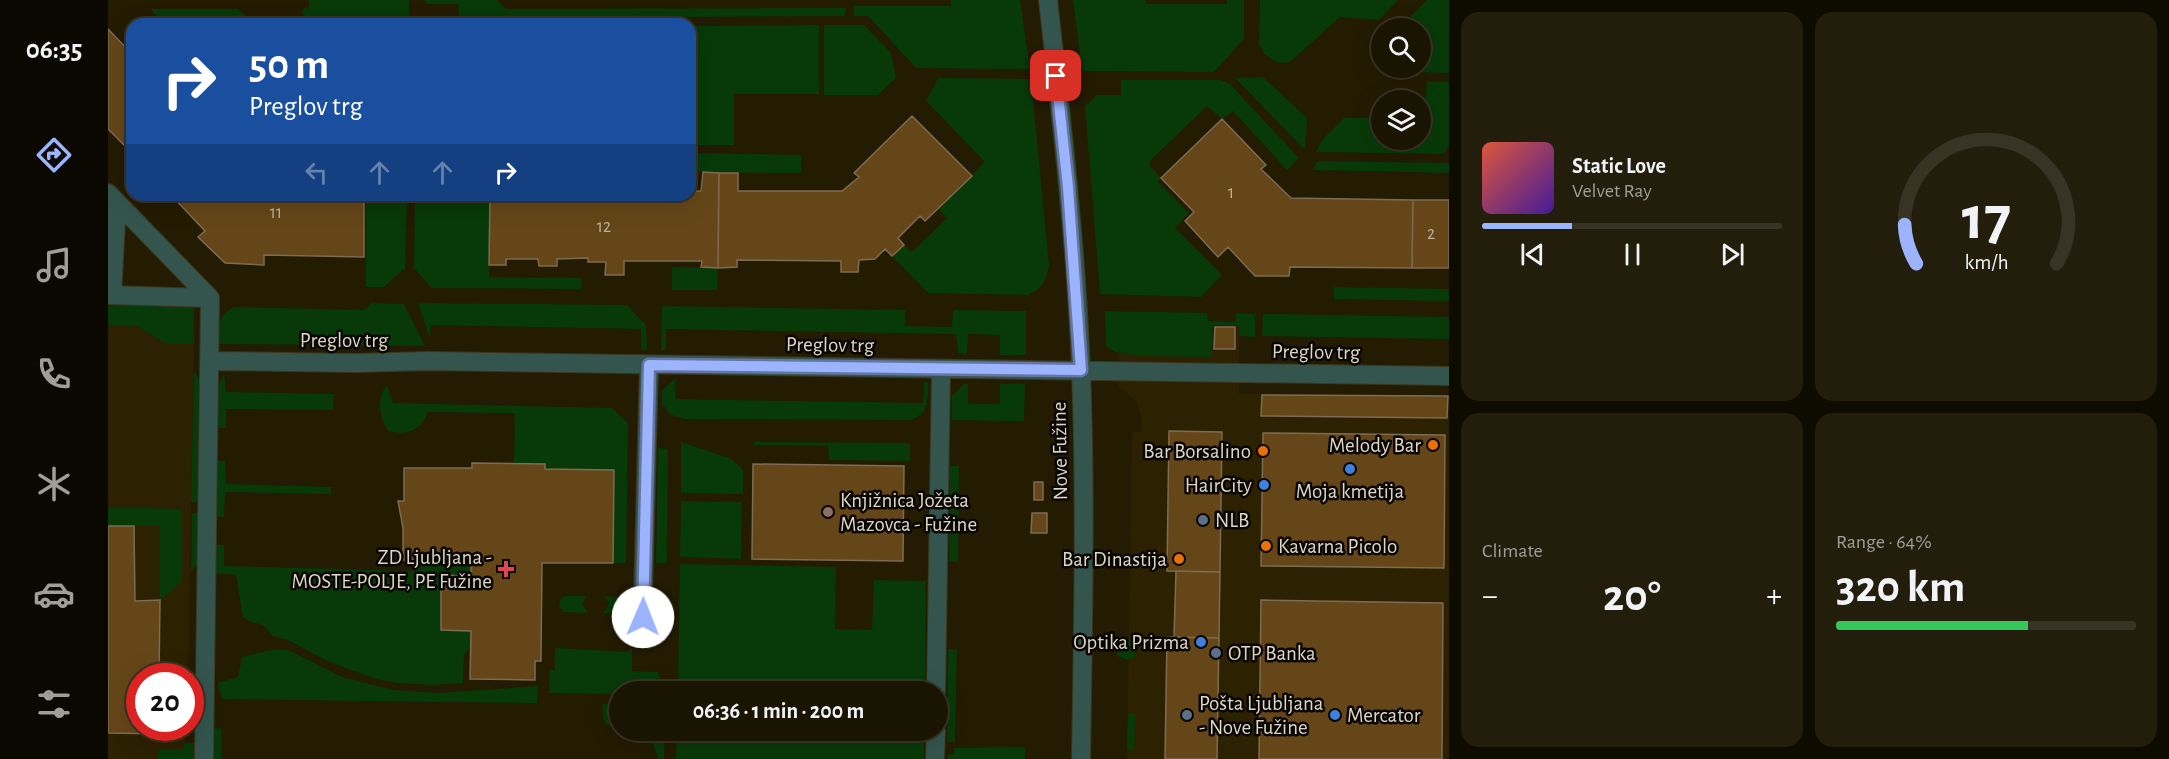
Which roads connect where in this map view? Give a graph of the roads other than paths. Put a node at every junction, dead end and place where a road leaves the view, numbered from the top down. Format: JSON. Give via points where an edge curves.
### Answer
{"nodes":[{"id":1,"x":1047,"y":0,"type":"edge"},
{"id":2,"x":112,"y":197,"type":"edge"},
{"id":3,"x":110,"y":295,"type":"edge"},
{"id":4,"x":210,"y":298,"type":"junction"},
{"id":5,"x":211,"y":361,"type":"junction"},
{"id":6,"x":649,"y":365,"type":"junction"},
{"id":7,"x":941,"y":369,"type":"junction"},
{"id":8,"x":1081,"y":370,"type":"junction"},
{"id":9,"x":1449,"y":376,"type":"edge"},
{"id":10,"x":642,"y":634,"type":"dead end"},
{"id":11,"x":936,"y":681,"type":"edge"},
{"id":12,"x":936,"y":741,"type":"edge"},
{"id":13,"x":204,"y":759,"type":"edge"},
{"id":14,"x":935,"y":759,"type":"edge"},
{"id":15,"x":1082,"y":759,"type":"edge"}],
"edges":[{"from":1,"to":8,"type":"street","name":"Nove Fužine","via":[[1068,187]]},
{"from":2,"to":3,"type":"street"},
{"from":2,"to":4,"type":"street"},
{"from":3,"to":4,"type":"street"},
{"from":4,"to":5,"type":"street"},
{"from":5,"to":6,"type":"street","name":"Preglov trg"},
{"from":5,"to":13,"type":"street"},
{"from":6,"to":7,"type":"street","name":"Preglov trg"},
{"from":6,"to":10,"type":"street"},
{"from":7,"to":8,"type":"street","name":"Preglov trg"},
{"from":7,"to":11,"type":"street"},
{"from":8,"to":9,"type":"street","name":"Preglov trg"},
{"from":8,"to":15,"type":"street","name":"Nove Fužine"},
{"from":12,"to":14,"type":"street"}]}
